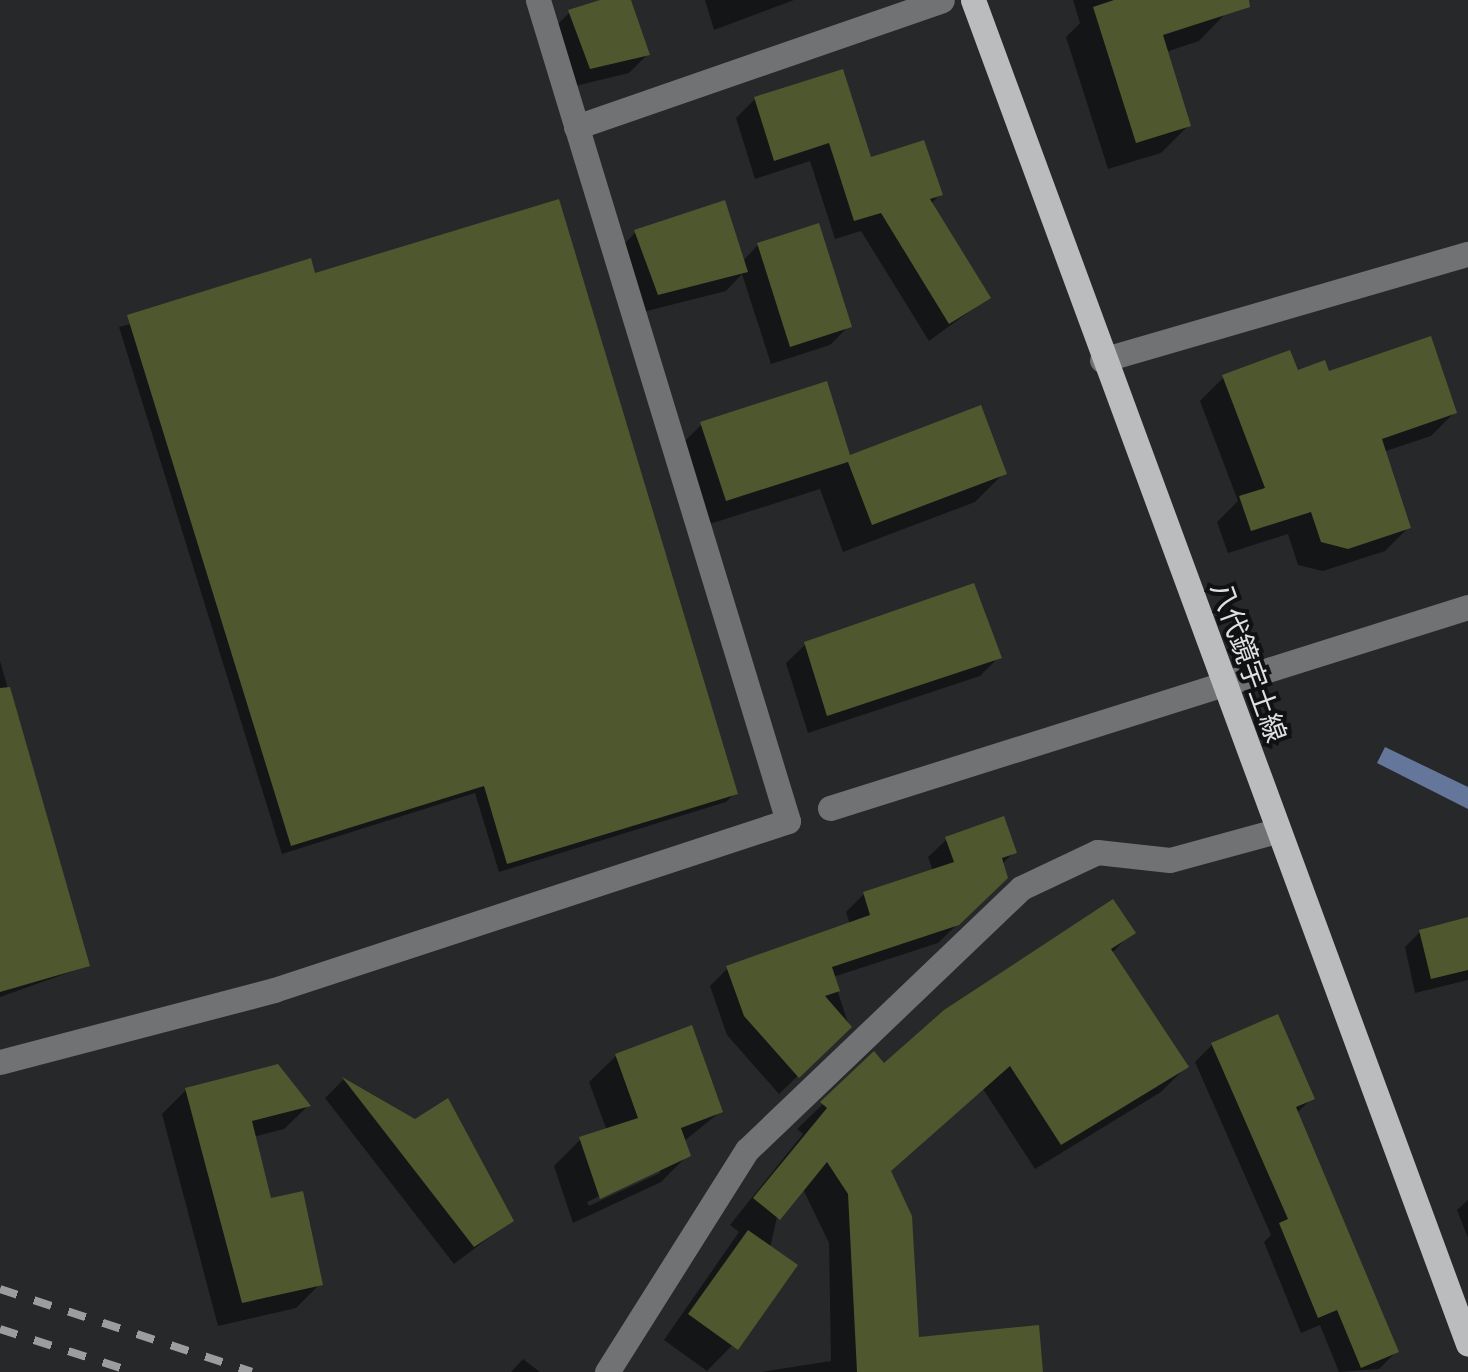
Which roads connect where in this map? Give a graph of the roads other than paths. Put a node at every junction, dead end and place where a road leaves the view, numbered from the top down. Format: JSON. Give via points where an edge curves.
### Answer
{"nodes":[{"id":1,"x":538,"y":0,"type":"edge"},
{"id":2,"x":942,"y":0,"type":"edge"},
{"id":3,"x":973,"y":0,"type":"edge"},
{"id":4,"x":576,"y":127,"type":"junction"},
{"id":5,"x":1468,"y":254,"type":"edge"},
{"id":6,"x":1102,"y":360,"type":"junction"},
{"id":7,"x":1468,"y":607,"type":"edge"},
{"id":8,"x":1223,"y":686,"type":"junction"},
{"id":9,"x":830,"y":808,"type":"dead end"},
{"id":10,"x":1276,"y":831,"type":"junction"},
{"id":11,"x":0,"y":1062,"type":"edge"},
{"id":12,"x":1468,"y":1344,"type":"edge"},
{"id":13,"x":607,"y":1372,"type":"edge"}],
"edges":[{"from":1,"to":4,"type":"street"},
{"from":2,"to":4,"type":"street"},
{"from":3,"to":6,"type":"main road","name":"八代鏡宇土線"},
{"from":4,"to":11,"type":"street","via":[[788,822],[274,990]]},
{"from":5,"to":6,"type":"street"},
{"from":6,"to":8,"type":"main road","name":"八代鏡宇土線"},
{"from":7,"to":8,"type":"street"},
{"from":8,"to":9,"type":"street"},
{"from":8,"to":10,"type":"main road","name":"八代鏡宇土線"},
{"from":10,"to":12,"type":"main road","name":"八代鏡宇土線"},
{"from":10,"to":13,"type":"street","via":[[1170,860],[1097,852],[1021,888],[747,1150]]}]}
